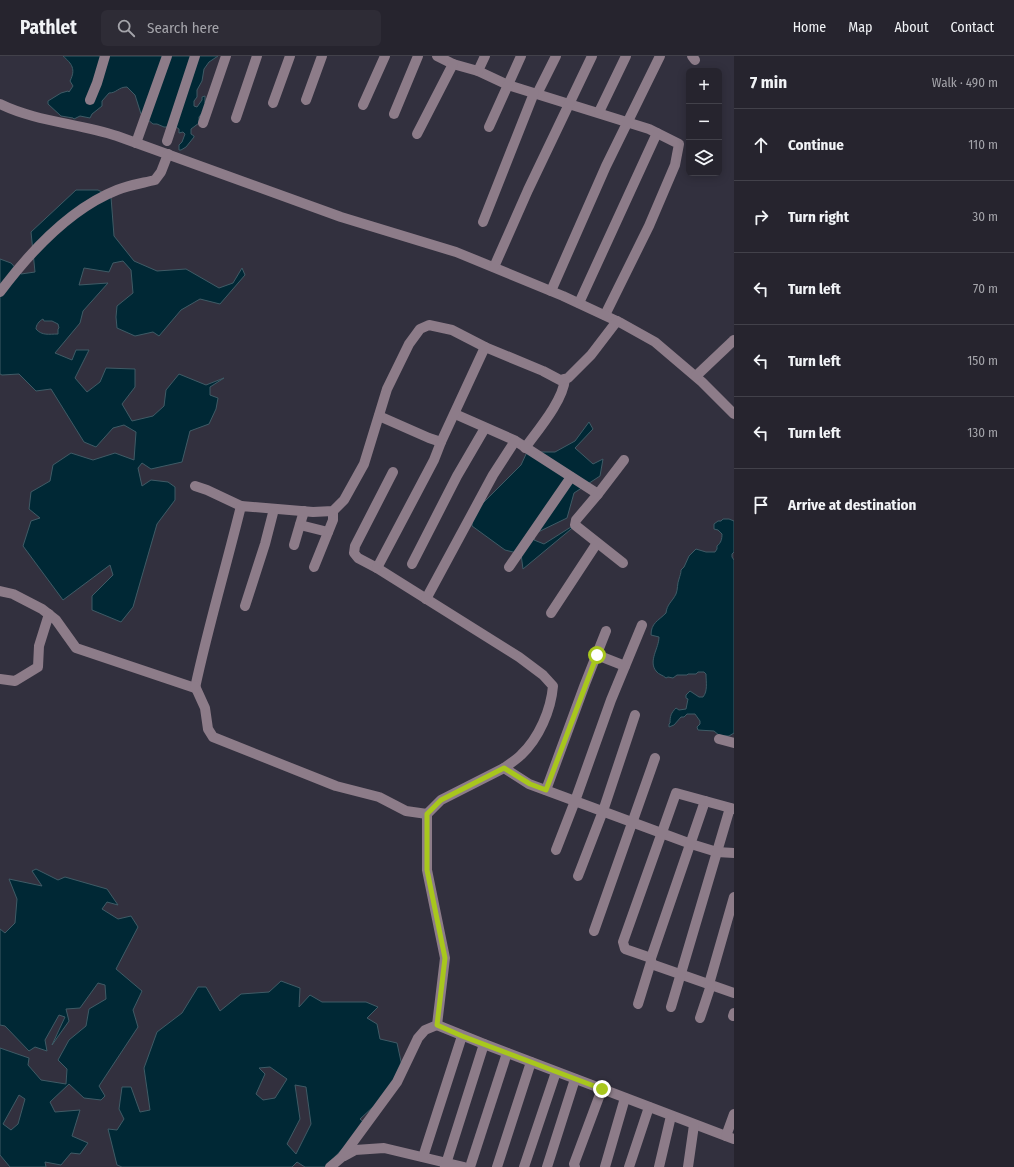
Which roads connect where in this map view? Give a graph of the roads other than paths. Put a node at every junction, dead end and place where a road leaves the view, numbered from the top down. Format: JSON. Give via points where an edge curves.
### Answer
{"nodes":[{"id":1,"x":105,"y":56,"type":"edge"},
{"id":2,"x":167,"y":56,"type":"edge"},
{"id":3,"x":195,"y":56,"type":"edge"},
{"id":4,"x":226,"y":56,"type":"edge"},
{"id":5,"x":257,"y":56,"type":"edge"},
{"id":6,"x":290,"y":56,"type":"edge"},
{"id":7,"x":322,"y":56,"type":"edge"},
{"id":8,"x":384,"y":56,"type":"edge"},
{"id":9,"x":418,"y":56,"type":"edge"},
{"id":10,"x":437,"y":56,"type":"edge"},
{"id":11,"x":486,"y":56,"type":"edge"},
{"id":12,"x":521,"y":56,"type":"edge"},
{"id":13,"x":556,"y":56,"type":"edge"},
{"id":14,"x":592,"y":56,"type":"edge"},
{"id":15,"x":626,"y":56,"type":"edge"},
{"id":16,"x":660,"y":56,"type":"edge"},
{"id":17,"x":453,"y":64,"type":"junction"},
{"id":18,"x":478,"y":71,"type":"junction"},
{"id":19,"x":508,"y":85,"type":"junction"},
{"id":20,"x":536,"y":94,"type":"junction"},
{"id":21,"x":90,"y":100,"type":"dead end"},
{"id":22,"x":306,"y":100,"type":"dead end"},
{"id":23,"x":273,"y":103,"type":"dead end"},
{"id":24,"x":0,"y":104,"type":"edge"},
{"id":25,"x":569,"y":104,"type":"junction"},
{"id":26,"x":363,"y":105,"type":"dead end"},
{"id":27,"x":599,"y":112,"type":"junction"},
{"id":28,"x":394,"y":114,"type":"dead end"},
{"id":29,"x":236,"y":118,"type":"dead end"},
{"id":30,"x":628,"y":122,"type":"junction"},
{"id":31,"x":203,"y":124,"type":"dead end"},
{"id":32,"x":490,"y":126,"type":"dead end"},
{"id":33,"x":657,"y":133,"type":"junction"},
{"id":34,"x":417,"y":134,"type":"dead end"},
{"id":35,"x":167,"y":141,"type":"dead end"},
{"id":36,"x":136,"y":143,"type":"junction"},
{"id":37,"x":168,"y":154,"type":"junction"},
{"id":38,"x":483,"y":222,"type":"dead end"},
{"id":39,"x":494,"y":267,"type":"junction"},
{"id":40,"x":551,"y":291,"type":"junction"},
{"id":41,"x":0,"y":292,"type":"edge"},
{"id":42,"x":579,"y":303,"type":"junction"},
{"id":43,"x":605,"y":315,"type":"junction"},
{"id":44,"x":617,"y":321,"type":"junction"},
{"id":45,"x":734,"y":340,"type":"edge"},
{"id":46,"x":485,"y":347,"type":"junction"},
{"id":47,"x":696,"y":376,"type":"junction"},
{"id":48,"x":565,"y":379,"type":"junction"},
{"id":49,"x":455,"y":414,"type":"junction"},
{"id":50,"x":734,"y":414,"type":"edge"},
{"id":51,"x":379,"y":416,"type":"junction"},
{"id":52,"x":485,"y":428,"type":"junction"},
{"id":53,"x":515,"y":441,"type":"junction"},
{"id":54,"x":441,"y":442,"type":"junction"},
{"id":55,"x":525,"y":448,"type":"junction"},
{"id":56,"x":624,"y":460,"type":"dead end"},
{"id":57,"x":393,"y":472,"type":"dead end"},
{"id":58,"x":571,"y":477,"type":"junction"},
{"id":59,"x":195,"y":486,"type":"dead end"},
{"id":60,"x":598,"y":494,"type":"junction"},
{"id":61,"x":241,"y":506,"type":"junction"},
{"id":62,"x":274,"y":509,"type":"junction"},
{"id":63,"x":304,"y":511,"type":"junction"},
{"id":64,"x":333,"y":511,"type":"junction"},
{"id":65,"x":300,"y":525,"type":"junction"},
{"id":66,"x":328,"y":532,"type":"junction"},
{"id":67,"x":597,"y":543,"type":"junction"},
{"id":68,"x":294,"y":545,"type":"dead end"},
{"id":69,"x":623,"y":563,"type":"dead end"},
{"id":70,"x":412,"y":564,"type":"dead end"},
{"id":71,"x":314,"y":567,"type":"dead end"},
{"id":72,"x":509,"y":567,"type":"dead end"},
{"id":73,"x":377,"y":568,"type":"junction"},
{"id":74,"x":0,"y":591,"type":"edge"},
{"id":75,"x":426,"y":599,"type":"junction"},
{"id":76,"x":245,"y":606,"type":"dead end"},
{"id":77,"x":551,"y":613,"type":"dead end"},
{"id":78,"x":49,"y":614,"type":"junction"},
{"id":79,"x":642,"y":626,"type":"dead end"},
{"id":80,"x":606,"y":631,"type":"dead end"},
{"id":81,"x":597,"y":655,"type":"junction"},
{"id":82,"x":625,"y":666,"type":"junction"},
{"id":83,"x":0,"y":678,"type":"edge"},
{"id":84,"x":195,"y":686,"type":"junction"},
{"id":85,"x":636,"y":715,"type":"dead end"},
{"id":86,"x":719,"y":740,"type":"dead end"},
{"id":87,"x":734,"y":742,"type":"edge"},
{"id":88,"x":655,"y":758,"type":"dead end"},
{"id":89,"x":504,"y":768,"type":"junction"},
{"id":90,"x":546,"y":790,"type":"junction"},
{"id":91,"x":575,"y":801,"type":"junction"},
{"id":92,"x":705,"y":801,"type":"junction"},
{"id":93,"x":732,"y":809,"type":"edge"},
{"id":94,"x":603,"y":811,"type":"junction"},
{"id":95,"x":427,"y":814,"type":"junction"},
{"id":96,"x":633,"y":823,"type":"junction"},
{"id":97,"x":663,"y":834,"type":"junction"},
{"id":98,"x":691,"y":844,"type":"junction"},
{"id":99,"x":556,"y":850,"type":"dead end"},
{"id":100,"x":717,"y":852,"type":"junction"},
{"id":101,"x":734,"y":853,"type":"edge"},
{"id":102,"x":578,"y":876,"type":"dead end"},
{"id":103,"x":734,"y":897,"type":"edge"},
{"id":104,"x":594,"y":931,"type":"dead end"},
{"id":105,"x":651,"y":960,"type":"junction"},
{"id":106,"x":681,"y":974,"type":"junction"},
{"id":107,"x":710,"y":984,"type":"junction"},
{"id":108,"x":734,"y":993,"type":"edge"},
{"id":109,"x":638,"y":1004,"type":"dead end"},
{"id":110,"x":672,"y":1007,"type":"dead end"},
{"id":111,"x":700,"y":1018,"type":"dead end"},
{"id":112,"x":437,"y":1025,"type":"junction"},
{"id":113,"x":462,"y":1036,"type":"junction"},
{"id":114,"x":484,"y":1044,"type":"junction"},
{"id":115,"x":507,"y":1053,"type":"junction"},
{"id":116,"x":531,"y":1062,"type":"junction"},
{"id":117,"x":556,"y":1072,"type":"junction"},
{"id":118,"x":575,"y":1079,"type":"junction"},
{"id":119,"x":602,"y":1089,"type":"junction"},
{"id":120,"x":625,"y":1098,"type":"junction"},
{"id":121,"x":649,"y":1108,"type":"junction"},
{"id":122,"x":734,"y":1114,"type":"edge"},
{"id":123,"x":671,"y":1116,"type":"junction"},
{"id":124,"x":694,"y":1125,"type":"junction"},
{"id":125,"x":730,"y":1137,"type":"edge"},
{"id":126,"x":342,"y":1157,"type":"junction"},
{"id":127,"x":423,"y":1157,"type":"junction"},
{"id":128,"x":445,"y":1165,"type":"edge"},
{"id":129,"x":330,"y":1167,"type":"edge"},
{"id":130,"x":464,"y":1167,"type":"edge"},
{"id":131,"x":470,"y":1167,"type":"edge"},
{"id":132,"x":497,"y":1167,"type":"edge"},
{"id":133,"x":524,"y":1167,"type":"edge"},
{"id":134,"x":548,"y":1167,"type":"edge"},
{"id":135,"x":575,"y":1167,"type":"edge"},
{"id":136,"x":605,"y":1167,"type":"edge"},
{"id":137,"x":629,"y":1167,"type":"edge"},
{"id":138,"x":659,"y":1167,"type":"edge"},
{"id":139,"x":688,"y":1167,"type":"edge"}],
"edges":[{"from":1,"to":21,"type":"street"},
{"from":2,"to":36,"type":"street"},
{"from":3,"to":35,"type":"street"},
{"from":4,"to":31,"type":"street"},
{"from":5,"to":29,"type":"street"},
{"from":6,"to":23,"type":"street"},
{"from":7,"to":22,"type":"street"},
{"from":8,"to":26,"type":"street"},
{"from":9,"to":28,"type":"street"},
{"from":10,"to":17,"type":"street"},
{"from":11,"to":18,"type":"street"},
{"from":12,"to":19,"type":"street"},
{"from":13,"to":20,"type":"street"},
{"from":14,"to":25,"type":"street"},
{"from":15,"to":27,"type":"street"},
{"from":16,"to":30,"type":"street"},
{"from":17,"to":18,"type":"street"},
{"from":17,"to":34,"type":"street"},
{"from":18,"to":19,"type":"street"},
{"from":19,"to":20,"type":"street"},
{"from":19,"to":32,"type":"street"},
{"from":20,"to":25,"type":"street"},
{"from":20,"to":38,"type":"street"},
{"from":24,"to":36,"type":"street","via":[[22,114],[103,131]]},
{"from":25,"to":27,"type":"street"},
{"from":25,"to":39,"type":"street"},
{"from":27,"to":30,"type":"street"},
{"from":30,"to":33,"type":"street"},
{"from":30,"to":40,"type":"street"},
{"from":33,"to":42,"type":"street"},
{"from":33,"to":43,"type":"street","via":[[679,144],[675,165],[641,244]]},
{"from":36,"to":37,"type":"street"},
{"from":37,"to":39,"type":"street","via":[[341,217],[456,252]]},
{"from":37,"to":41,"type":"street","via":[[155,180],[117,189],[81,209],[61,224]]},
{"from":39,"to":40,"type":"street"},
{"from":40,"to":42,"type":"street"},
{"from":42,"to":43,"type":"street"},
{"from":43,"to":44,"type":"street"},
{"from":44,"to":47,"type":"street","via":[[655,342]]},
{"from":44,"to":48,"type":"street","via":[[591,355]]},
{"from":45,"to":47,"type":"street"},
{"from":46,"to":48,"type":"street","via":[[560,380]]},
{"from":46,"to":49,"type":"street"},
{"from":46,"to":51,"type":"street","via":[[452,330],[429,325],[420,329],[409,344],[390,383]]},
{"from":47,"to":50,"type":"street"},
{"from":48,"to":55,"type":"street","via":[[562,393]]},
{"from":49,"to":52,"type":"street"},
{"from":49,"to":54,"type":"street"},
{"from":51,"to":54,"type":"street"},
{"from":51,"to":64,"type":"street","via":[[364,464],[344,500]]},
{"from":52,"to":53,"type":"street"},
{"from":52,"to":70,"type":"street"},
{"from":53,"to":55,"type":"street"},
{"from":53,"to":75,"type":"street","via":[[493,475]]},
{"from":54,"to":73,"type":"street","via":[[419,490]]},
{"from":55,"to":58,"type":"street"},
{"from":56,"to":60,"type":"street"},
{"from":57,"to":73,"type":"street","via":[[355,546],[354,553],[358,558]]},
{"from":58,"to":60,"type":"street"},
{"from":58,"to":72,"type":"street"},
{"from":59,"to":61,"type":"street"},
{"from":60,"to":67,"type":"street","via":[[576,520],[575,526]]},
{"from":61,"to":62,"type":"street"},
{"from":61,"to":84,"type":"street","via":[[202,650]]},
{"from":62,"to":63,"type":"street"},
{"from":62,"to":76,"type":"street"},
{"from":63,"to":64,"type":"street"},
{"from":63,"to":65,"type":"street"},
{"from":64,"to":66,"type":"street","via":[[333,520]]},
{"from":65,"to":66,"type":"street"},
{"from":65,"to":68,"type":"street"},
{"from":66,"to":71,"type":"street"},
{"from":67,"to":69,"type":"street"},
{"from":67,"to":77,"type":"street"},
{"from":73,"to":75,"type":"street"},
{"from":74,"to":78,"type":"street","via":[[13,594]]},
{"from":75,"to":89,"type":"street","via":[[519,657],[553,686],[547,712],[534,739],[521,755]]},
{"from":78,"to":83,"type":"street","via":[[39,646],[38,667],[15,682]]},
{"from":78,"to":84,"type":"street","via":[[76,648]]},
{"from":79,"to":82,"type":"street"},
{"from":80,"to":81,"type":"street"},
{"from":81,"to":82,"type":"street"},
{"from":81,"to":90,"type":"street"},
{"from":82,"to":91,"type":"street"},
{"from":84,"to":95,"type":"street","via":[[204,708],[208,729],[213,737],[336,786],[379,797],[406,811]]},
{"from":85,"to":94,"type":"street"},
{"from":86,"to":87,"type":"street"},
{"from":88,"to":96,"type":"street"},
{"from":89,"to":90,"type":"street","via":[[530,784]]},
{"from":89,"to":95,"type":"street","via":[[441,800]]},
{"from":90,"to":91,"type":"street"},
{"from":91,"to":94,"type":"street"},
{"from":91,"to":99,"type":"street"},
{"from":92,"to":93,"type":"street"},
{"from":92,"to":97,"type":"street","via":[[676,793]]},
{"from":92,"to":98,"type":"street"},
{"from":93,"to":100,"type":"street"},
{"from":94,"to":96,"type":"street"},
{"from":94,"to":102,"type":"street"},
{"from":95,"to":112,"type":"street","via":[[427,870],[445,958]]},
{"from":96,"to":97,"type":"street"},
{"from":96,"to":104,"type":"street"},
{"from":97,"to":98,"type":"street"},
{"from":97,"to":105,"type":"street","via":[[623,942],[625,949]]},
{"from":98,"to":100,"type":"street"},
{"from":98,"to":105,"type":"street"},
{"from":100,"to":101,"type":"street"},
{"from":100,"to":106,"type":"street"},
{"from":103,"to":107,"type":"street"},
{"from":105,"to":106,"type":"street","via":[[654,965]]},
{"from":105,"to":109,"type":"street"},
{"from":106,"to":107,"type":"street"},
{"from":106,"to":110,"type":"street"},
{"from":107,"to":108,"type":"street"},
{"from":107,"to":111,"type":"street"},
{"from":112,"to":113,"type":"street"},
{"from":112,"to":126,"type":"street","via":[[425,1030],[418,1038],[397,1082]]},
{"from":113,"to":114,"type":"street"},
{"from":113,"to":127,"type":"street"},
{"from":114,"to":115,"type":"street"},
{"from":114,"to":128,"type":"street"},
{"from":115,"to":116,"type":"street"},
{"from":115,"to":131,"type":"street"},
{"from":116,"to":117,"type":"street"},
{"from":116,"to":132,"type":"street"},
{"from":117,"to":118,"type":"street"},
{"from":117,"to":133,"type":"street"},
{"from":118,"to":119,"type":"street"},
{"from":118,"to":134,"type":"street"},
{"from":119,"to":120,"type":"street"},
{"from":119,"to":135,"type":"street"},
{"from":120,"to":121,"type":"street"},
{"from":120,"to":136,"type":"street"},
{"from":121,"to":123,"type":"street"},
{"from":121,"to":137,"type":"street"},
{"from":122,"to":125,"type":"street"},
{"from":123,"to":124,"type":"street"},
{"from":123,"to":138,"type":"street"},
{"from":124,"to":125,"type":"street"},
{"from":124,"to":139,"type":"street"},
{"from":126,"to":127,"type":"street","via":[[355,1150],[384,1148]]},
{"from":126,"to":129,"type":"street"},
{"from":127,"to":128,"type":"street"},
{"from":128,"to":130,"type":"street"}]}
